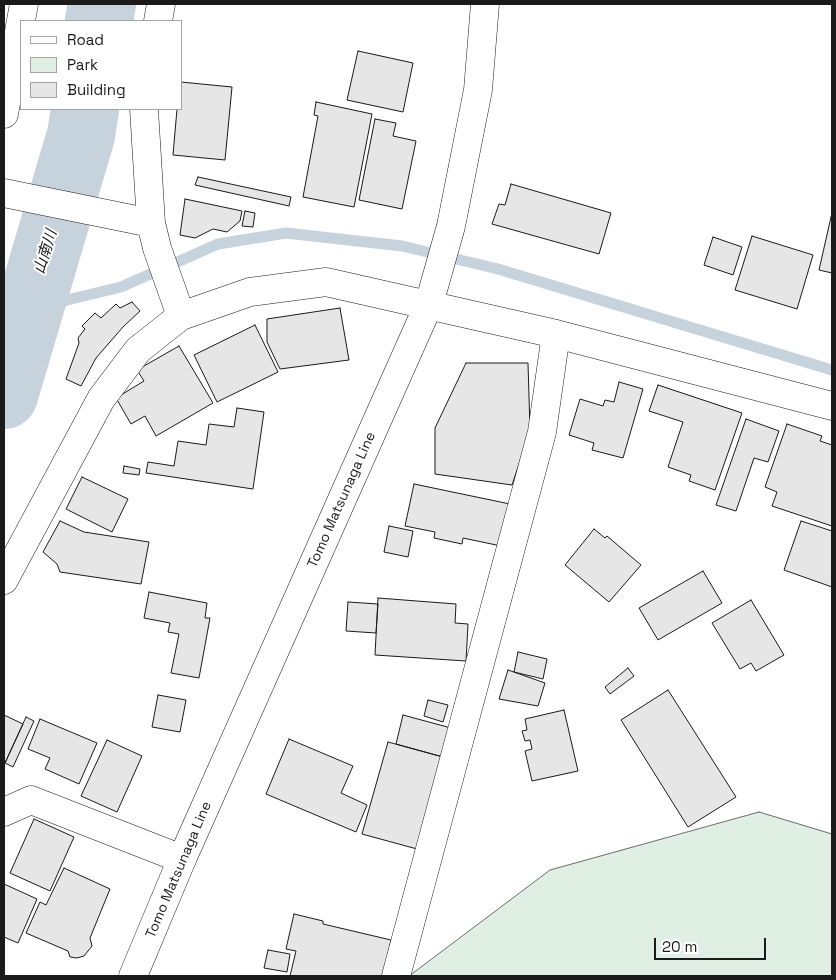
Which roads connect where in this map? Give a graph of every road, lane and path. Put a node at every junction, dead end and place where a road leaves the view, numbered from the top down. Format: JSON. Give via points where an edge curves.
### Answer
{"nodes":[{"id":1,"x":24,"y":4,"type":"edge"},
{"id":2,"x":161,"y":4,"type":"edge"},
{"id":3,"x":485,"y":4,"type":"edge"},
{"id":4,"x":21,"y":20,"type":"edge"},
{"id":5,"x":158,"y":20,"type":"edge"},
{"id":6,"x":20,"y":26,"type":"edge"},
{"id":7,"x":144,"y":110,"type":"edge"},
{"id":8,"x":4,"y":114,"type":"edge"},
{"id":9,"x":10,"y":194,"type":"edge"},
{"id":10,"x":154,"y":236,"type":"junction"},
{"id":11,"x":432,"y":294,"type":"junction"},
{"id":12,"x":181,"y":316,"type":"junction"},
{"id":13,"x":556,"y":334,"type":"junction"},
{"id":14,"x":832,"y":406,"type":"edge"},
{"id":15,"x":4,"y":580,"type":"edge"},
{"id":16,"x":4,"y":812,"type":"edge"},
{"id":17,"x":182,"y":859,"type":"junction"},
{"id":18,"x":133,"y":976,"type":"edge"},
{"id":19,"x":396,"y":976,"type":"edge"}],
"edges":[{"from":1,"to":4,"type":"street"},
{"from":2,"to":5,"type":"street"},
{"from":3,"to":11,"type":"street","name":"Tomo Matsunaga Line","via":[[478,90],[450,226]]},
{"from":6,"to":8,"type":"street"},
{"from":7,"to":10,"type":"street"},
{"from":9,"to":10,"type":"street","via":[[123,217]]},
{"from":10,"to":12,"type":"street"},
{"from":11,"to":12,"type":"street","via":[[326,282],[250,292]]},
{"from":11,"to":13,"type":"street"},
{"from":11,"to":17,"type":"street","name":"Tomo Matsunaga Line"},
{"from":12,"to":15,"type":"street","via":[[138,350],[101,399]]},
{"from":13,"to":14,"type":"street"},
{"from":13,"to":19,"type":"street","via":[[542,432]]},
{"from":16,"to":17,"type":"street","via":[[31,800]]},
{"from":17,"to":18,"type":"street","name":"Tomo Matsunaga Line"}]}
